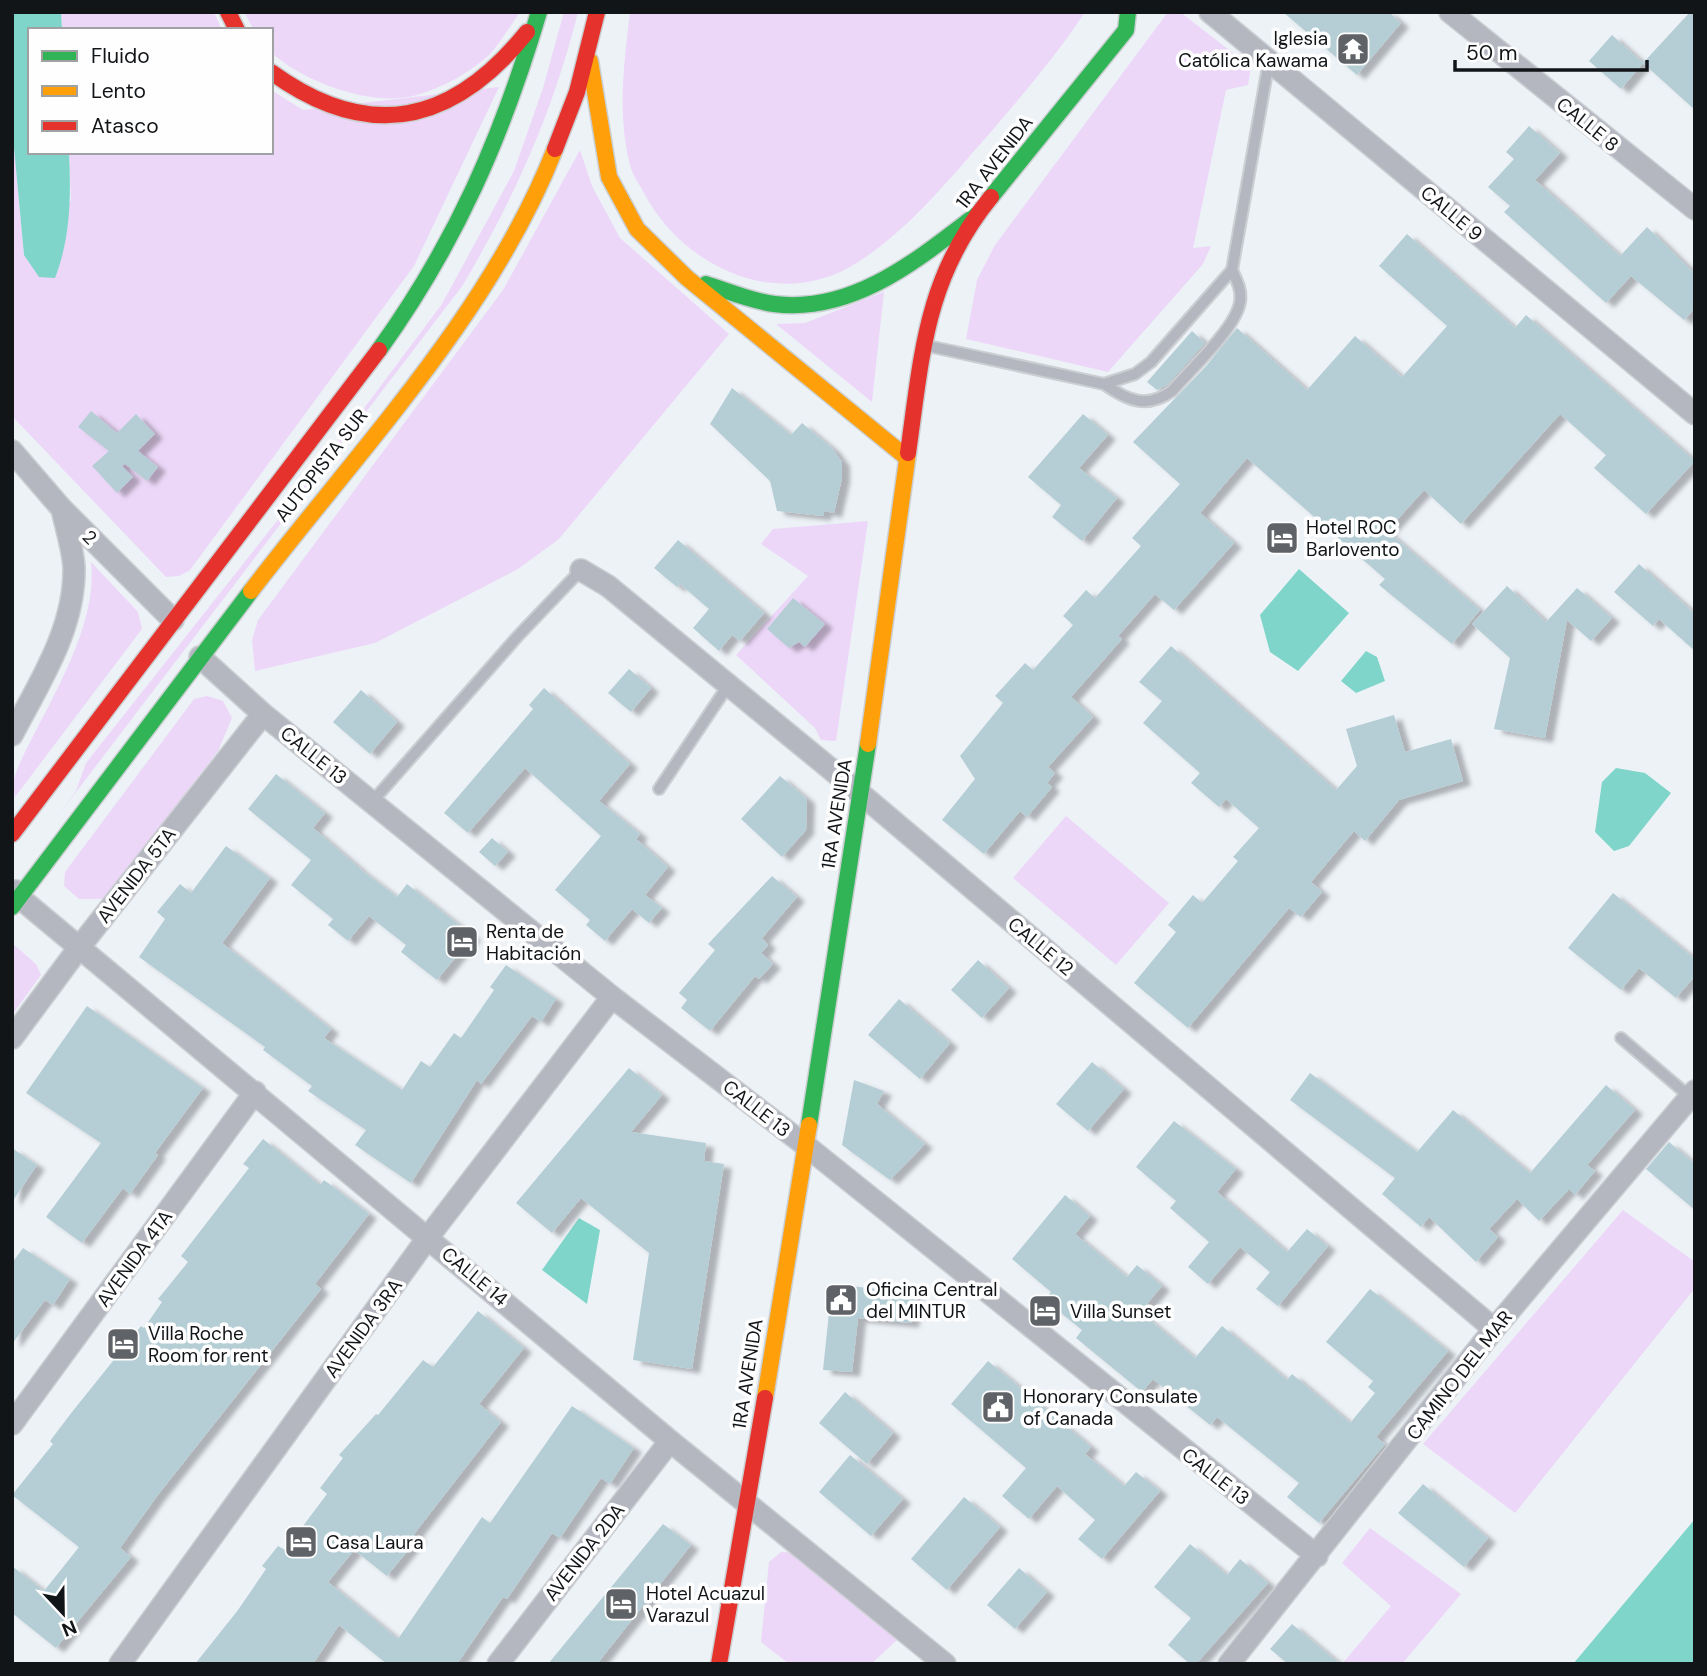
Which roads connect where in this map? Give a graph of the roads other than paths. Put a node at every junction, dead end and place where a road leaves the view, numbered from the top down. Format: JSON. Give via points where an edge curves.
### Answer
{"nodes":[{"id":1,"x":228,"y":12,"type":"edge"},
{"id":2,"x":539,"y":12,"type":"edge"},
{"id":3,"x":597,"y":12,"type":"edge"},
{"id":4,"x":1128,"y":12,"type":"edge"},
{"id":5,"x":1210,"y":12,"type":"edge"},
{"id":6,"x":1450,"y":12,"type":"edge"},
{"id":7,"x":236,"y":28,"type":"edge"},
{"id":8,"x":590,"y":54,"type":"junction"},
{"id":9,"x":1269,"y":61,"type":"junction"},
{"id":10,"x":273,"y":73,"type":"edge"},
{"id":11,"x":1694,"y":209,"type":"edge"},
{"id":12,"x":976,"y":215,"type":"junction"},
{"id":13,"x":1232,"y":271,"type":"junction"},
{"id":14,"x":687,"y":278,"type":"junction"},
{"id":15,"x":923,"y":345,"type":"junction"},
{"id":16,"x":1104,"y":384,"type":"junction"},
{"id":17,"x":1695,"y":414,"type":"edge"},
{"id":18,"x":12,"y":451,"type":"edge"},
{"id":19,"x":906,"y":457,"type":"junction"},
{"id":20,"x":62,"y":509,"type":"junction"},
{"id":21,"x":581,"y":569,"type":"joint"},
{"id":22,"x":173,"y":620,"type":"junction"},
{"id":23,"x":200,"y":657,"type":"junction"},
{"id":24,"x":729,"y":684,"type":"junction"},
{"id":25,"x":264,"y":715,"type":"junction"},
{"id":26,"x":12,"y":735,"type":"edge"},
{"id":27,"x":659,"y":789,"type":"dead end"},
{"id":28,"x":861,"y":794,"type":"junction"},
{"id":29,"x":372,"y":802,"type":"junction"},
{"id":30,"x":12,"y":834,"type":"edge"},
{"id":31,"x":15,"y":896,"type":"edge"},
{"id":32,"x":78,"y":949,"type":"junction"},
{"id":33,"x":611,"y":997,"type":"junction"},
{"id":34,"x":12,"y":1038,"type":"edge"},
{"id":35,"x":1621,"y":1038,"type":"dead end"},
{"id":36,"x":255,"y":1091,"type":"junction"},
{"id":37,"x":1692,"y":1093,"type":"edge"},
{"id":38,"x":805,"y":1145,"type":"junction"},
{"id":39,"x":429,"y":1236,"type":"junction"},
{"id":40,"x":1494,"y":1329,"type":"junction"},
{"id":41,"x":12,"y":1424,"type":"edge"},
{"id":42,"x":670,"y":1441,"type":"junction"},
{"id":43,"x":749,"y":1502,"type":"junction"},
{"id":44,"x":1317,"y":1556,"type":"junction"},
{"id":45,"x":120,"y":1664,"type":"edge"},
{"id":46,"x":498,"y":1664,"type":"edge"},
{"id":47,"x":719,"y":1664,"type":"edge"},
{"id":48,"x":945,"y":1664,"type":"edge"},
{"id":49,"x":1228,"y":1664,"type":"edge"}],
"edges":[{"from":1,"to":7,"type":"main road"},
{"from":2,"to":10,"type":"main road","via":[[518,44],[480,82],[415,114],[385,116],[342,110],[308,97]]},
{"from":2,"to":22,"type":"main road","name":"AUTOPISTA SUR","via":[[512,102],[455,230],[335,407]]},
{"from":3,"to":8,"type":"main road","name":"AUTOPISTA SUR"},
{"from":4,"to":12,"type":"main road","name":"1RA AVENIDA","via":[[1126,30]]},
{"from":5,"to":9,"type":"street","name":"CALLE 9"},
{"from":6,"to":11,"type":"street","name":"CALLE 8"},
{"from":8,"to":14,"type":"main road","via":[[601,142],[617,197],[653,248]]},
{"from":8,"to":23,"type":"main road","name":"AUTOPISTA SUR","via":[[544,176],[509,246],[465,314]]},
{"from":9,"to":13,"type":"lane"},
{"from":9,"to":17,"type":"street","name":"CALLE 9"},
{"from":12,"to":14,"type":"main road","via":[[895,274],[821,305],[772,303]]},
{"from":12,"to":15,"type":"main road","name":"1RA AVENIDA","via":[[937,287]]},
{"from":13,"to":16,"type":"lane","via":[[1152,362],[1135,374]]},
{"from":13,"to":16,"type":"lane","via":[[1240,289],[1240,305],[1172,391],[1143,403],[1127,401]]},
{"from":14,"to":19,"type":"main road"},
{"from":15,"to":16,"type":"lane"},
{"from":15,"to":19,"type":"main road","name":"1RA AVENIDA"},
{"from":18,"to":20,"type":"street","name":"2"},
{"from":19,"to":28,"type":"main road","name":"1RA AVENIDA"},
{"from":20,"to":22,"type":"street","name":"2"},
{"from":20,"to":26,"type":"street","via":[[74,566],[70,613]]},
{"from":21,"to":24,"type":"street","name":"CALLE 12"},
{"from":21,"to":29,"type":"lane"},
{"from":22,"to":30,"type":"main road","name":"AUTOPISTA SUR"},
{"from":23,"to":25,"type":"street","name":"CALLE 13"},
{"from":23,"to":31,"type":"main road","name":"AUTOPISTA SUR"},
{"from":24,"to":27,"type":"lane"},
{"from":24,"to":28,"type":"street","name":"CALLE 12"},
{"from":25,"to":29,"type":"street","name":"CALLE 13"},
{"from":25,"to":32,"type":"street","name":"AVENIDA 5TA"},
{"from":28,"to":38,"type":"main road","name":"1RA AVENIDA"},
{"from":28,"to":40,"type":"street","name":"CALLE 12"},
{"from":29,"to":33,"type":"street","name":"CALLE 13"},
{"from":31,"to":32,"type":"street","name":"CALLE 14"},
{"from":32,"to":34,"type":"street","name":"AVENIDA 5TA"},
{"from":32,"to":36,"type":"street","name":"CALLE 14"},
{"from":33,"to":38,"type":"street","name":"CALLE 13"},
{"from":33,"to":39,"type":"street","name":"AVENIDA 3RA"},
{"from":35,"to":37,"type":"lane"},
{"from":36,"to":39,"type":"street","name":"CALLE 14"},
{"from":36,"to":41,"type":"street","name":"AVENIDA 4TA"},
{"from":37,"to":40,"type":"street","name":"CAMINO DEL MAR"},
{"from":38,"to":43,"type":"main road","name":"1RA AVENIDA"},
{"from":38,"to":44,"type":"street","name":"CALLE 13"},
{"from":39,"to":42,"type":"street","name":"CALLE 14"},
{"from":39,"to":45,"type":"street","name":"AVENIDA 3RA"},
{"from":40,"to":44,"type":"street","name":"CAMINO DEL MAR"},
{"from":42,"to":43,"type":"street","name":"CALLE 14"},
{"from":42,"to":46,"type":"street","name":"AVENIDA 2DA"},
{"from":43,"to":47,"type":"main road","name":"1RA AVENIDA"},
{"from":43,"to":48,"type":"street","name":"CALLE 14"},
{"from":44,"to":49,"type":"street","name":"CAMINO DEL MAR"}]}
